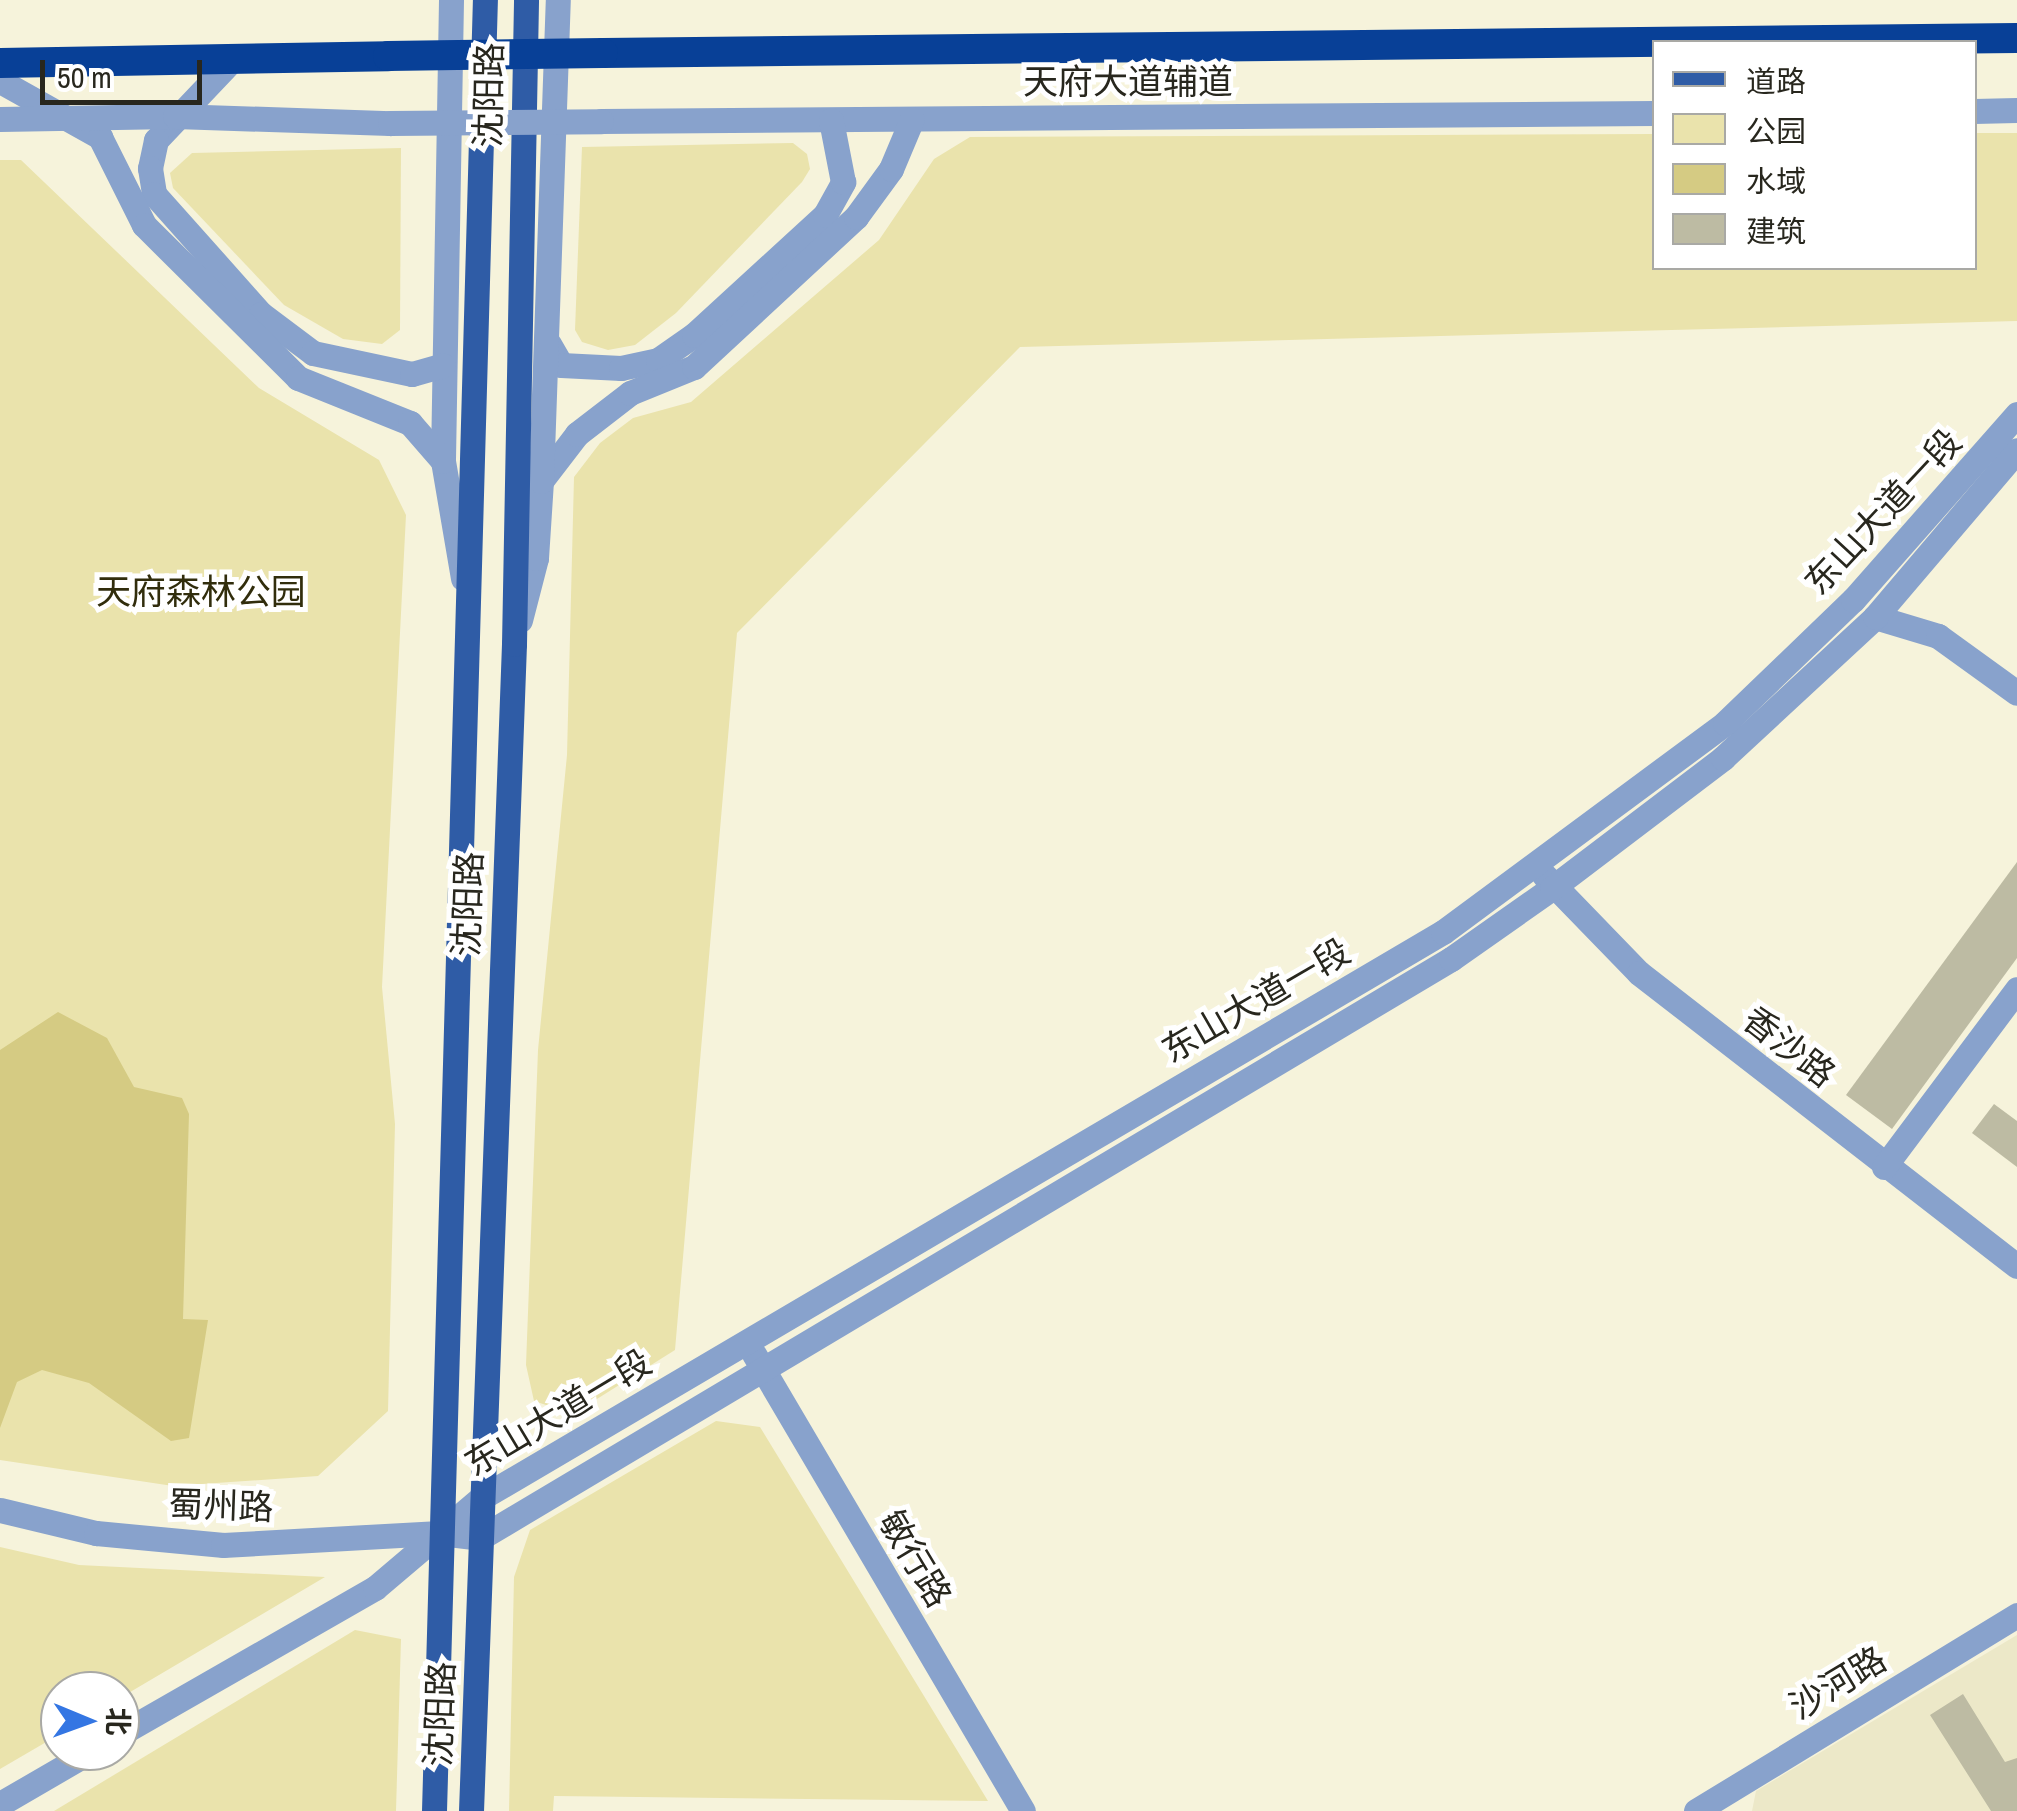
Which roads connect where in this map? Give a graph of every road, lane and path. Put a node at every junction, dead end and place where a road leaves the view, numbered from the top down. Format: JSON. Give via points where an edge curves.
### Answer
{"nodes":[{"id":1,"x":451,"y":0,"type":"edge"},
{"id":2,"x":485,"y":0,"type":"edge"},
{"id":3,"x":526,"y":0,"type":"edge"},
{"id":4,"x":558,"y":0,"type":"edge"},
{"id":5,"x":2017,"y":38,"type":"edge"},
{"id":6,"x":1848,"y":40,"type":"edge"},
{"id":7,"x":1652,"y":42,"type":"edge"},
{"id":8,"x":233,"y":60,"type":"junction"},
{"id":9,"x":0,"y":63,"type":"edge"},
{"id":10,"x":0,"y":81,"type":"edge"},
{"id":11,"x":1977,"y":110,"type":"edge"},
{"id":12,"x":2017,"y":110,"type":"edge"},
{"id":13,"x":1652,"y":113,"type":"edge"},
{"id":14,"x":64,"y":115,"type":"junction"},
{"id":15,"x":175,"y":116,"type":"junction"},
{"id":16,"x":912,"y":119,"type":"junction"},
{"id":17,"x":0,"y":120,"type":"edge"},
{"id":18,"x":831,"y":120,"type":"junction"},
{"id":19,"x":549,"y":344,"type":"junction"},
{"id":20,"x":443,"y":365,"type":"junction"},
{"id":21,"x":2017,"y":414,"type":"edge"},
{"id":22,"x":2017,"y":450,"type":"edge"},
{"id":23,"x":443,"y":461,"type":"junction"},
{"id":24,"x":541,"y":482,"type":"junction"},
{"id":25,"x":1875,"y":617,"type":"junction"},
{"id":26,"x":470,"y":626,"type":"junction"},
{"id":27,"x":514,"y":644,"type":"junction"},
{"id":28,"x":2017,"y":693,"type":"edge"},
{"id":29,"x":1536,"y":863,"type":"junction"},
{"id":30,"x":1552,"y":888,"type":"junction"},
{"id":31,"x":2017,"y":989,"type":"edge"},
{"id":32,"x":1884,"y":1167,"type":"junction"},
{"id":33,"x":2017,"y":1266,"type":"edge"},
{"id":34,"x":746,"y":1342,"type":"junction"},
{"id":35,"x":763,"y":1370,"type":"junction"},
{"id":36,"x":481,"y":1498,"type":"junction"},
{"id":37,"x":0,"y":1510,"type":"edge"},
{"id":38,"x":440,"y":1533,"type":"junction"},
{"id":39,"x":480,"y":1538,"type":"junction"},
{"id":40,"x":2017,"y":1615,"type":"edge"},
{"id":41,"x":140,"y":1723,"type":"edge"},
{"id":42,"x":57,"y":1771,"type":"edge"},
{"id":43,"x":0,"y":1804,"type":"edge"},
{"id":44,"x":434,"y":1811,"type":"edge"},
{"id":45,"x":472,"y":1811,"type":"edge"},
{"id":46,"x":1023,"y":1811,"type":"edge"},
{"id":47,"x":1696,"y":1811,"type":"edge"}],
"edges":[{"from":1,"to":20,"type":"street"},
{"from":2,"to":26,"type":"main road","name":"沈阳路"},
{"from":3,"to":27,"type":"main road","name":"沈阳路"},
{"from":4,"to":19,"type":"street"},
{"from":5,"to":6,"type":"highway"},
{"from":7,"to":8,"type":"highway","bridge":true},
{"from":8,"to":9,"type":"highway"},
{"from":8,"to":15,"type":"street"},
{"from":10,"to":14,"type":"street"},
{"from":11,"to":12,"type":"street"},
{"from":13,"to":16,"type":"street","name":"天府大道辅道"},
{"from":14,"to":15,"type":"street"},
{"from":14,"to":17,"type":"street"},
{"from":14,"to":23,"type":"street","via":[[100,137],[144,225],[284,366],[325,391],[410,423]]},
{"from":15,"to":18,"type":"street","name":"天府大道辅道","bridge":true,"via":[[390,123]]},
{"from":15,"to":20,"type":"street","via":[[156,140],[154,194],[261,314],[313,353],[412,374]]},
{"from":16,"to":18,"type":"street","name":"天府大道辅道"},
{"from":16,"to":24,"type":"street","via":[[891,169],[856,217],[694,367],[630,393],[577,434]]},
{"from":18,"to":19,"type":"street","via":[[843,182],[825,215],[694,335],[658,360],[621,368],[561,364]]},
{"from":19,"to":24,"type":"street"},
{"from":20,"to":23,"type":"street"},
{"from":21,"to":29,"type":"street","name":"东山大道一段","via":[[1854,600],[1725,723]]},
{"from":22,"to":25,"type":"street","name":"东山大道一段"},
{"from":23,"to":26,"type":"street"},
{"from":24,"to":27,"type":"street","via":[[536,558]]},
{"from":25,"to":28,"type":"street","via":[[1938,636]]},
{"from":25,"to":30,"type":"street","name":"东山大道一段","via":[[1723,758]]},
{"from":26,"to":38,"type":"main road","name":"沈阳路"},
{"from":27,"to":36,"type":"main road","name":"沈阳路"},
{"from":29,"to":30,"type":"street","name":"香沙路"},
{"from":29,"to":34,"type":"street","name":"东山大道一段","via":[[1443,932]]},
{"from":30,"to":32,"type":"street","name":"香沙路","via":[[1639,973]]},
{"from":30,"to":35,"type":"street","name":"东山大道一段","via":[[1434,969]]},
{"from":31,"to":32,"type":"street"},
{"from":32,"to":33,"type":"street","name":"香沙路"},
{"from":34,"to":35,"type":"street","name":"敏行路"},
{"from":34,"to":36,"type":"street","name":"东山大道一段"},
{"from":35,"to":39,"type":"street","name":"东山大道一段"},
{"from":35,"to":46,"type":"street","name":"敏行路"},
{"from":36,"to":38,"type":"street","name":"东山大道一段"},
{"from":36,"to":39,"type":"main road","name":"沈阳路"},
{"from":37,"to":38,"type":"street","name":"蜀州路","via":[[96,1532],[223,1545]]},
{"from":38,"to":39,"type":"street","name":"东山大道一段"},
{"from":38,"to":41,"type":"street","name":"东山大道一段","via":[[375,1588]]},
{"from":38,"to":44,"type":"main road","name":"沈阳路"},
{"from":39,"to":45,"type":"main road","name":"沈阳路"},
{"from":40,"to":47,"type":"street","name":"沙河路"},
{"from":42,"to":43,"type":"street"}]}
